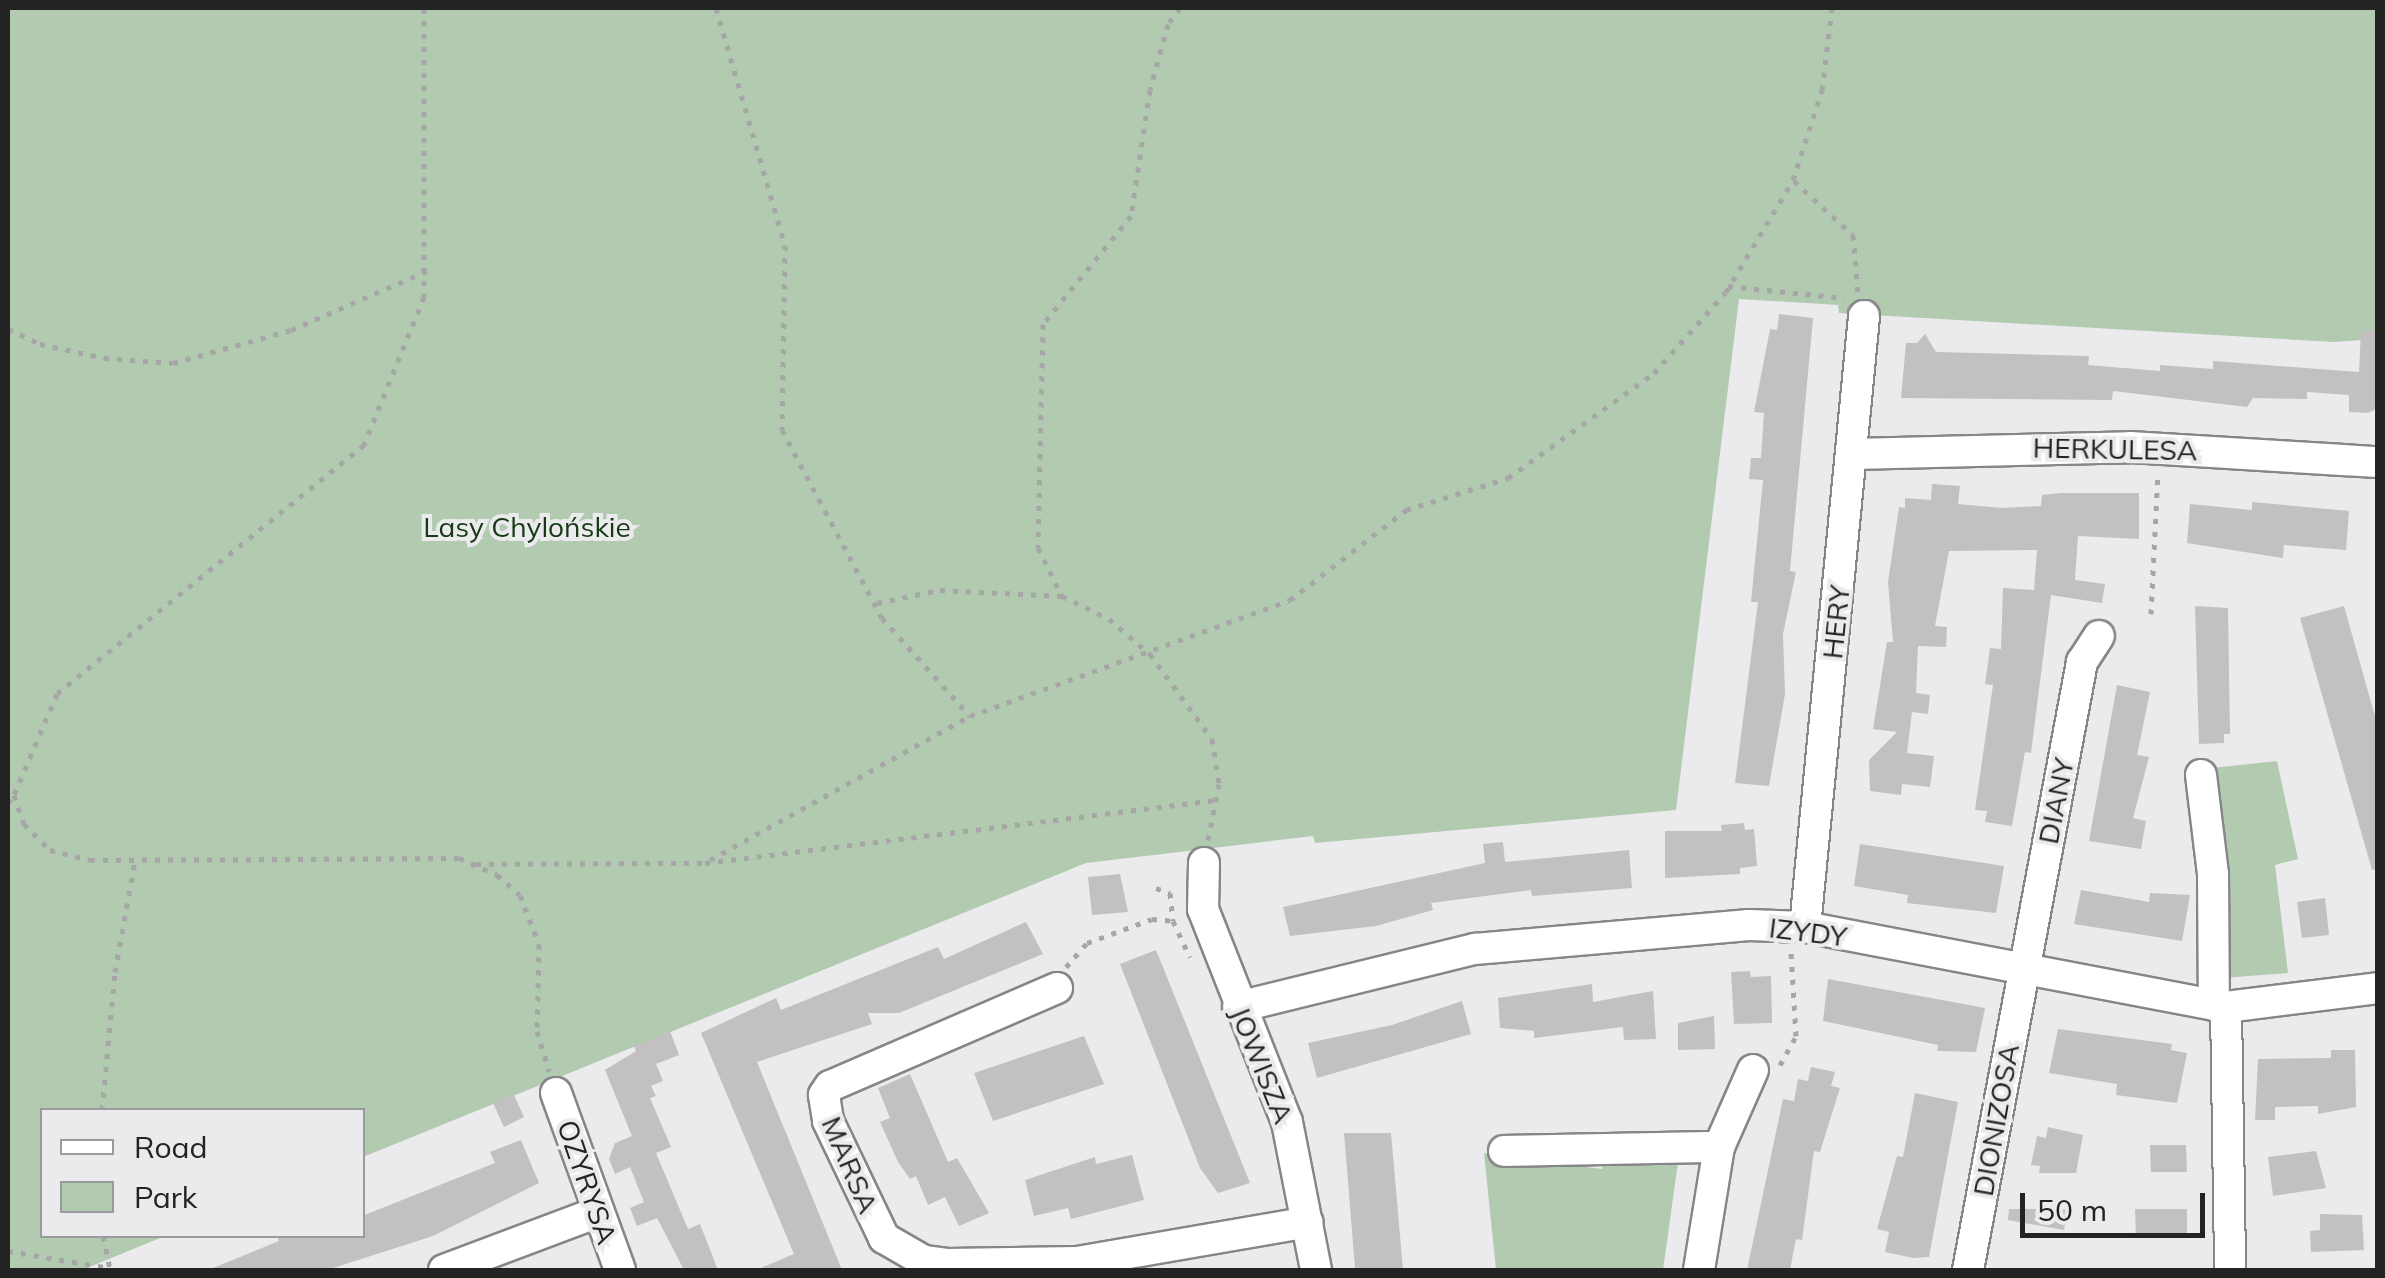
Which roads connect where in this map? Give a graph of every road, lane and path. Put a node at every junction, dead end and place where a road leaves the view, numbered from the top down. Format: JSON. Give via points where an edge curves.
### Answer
{"nodes":[{"id":1,"x":424,"y":8,"type":"edge"},
{"id":2,"x":716,"y":8,"type":"edge"},
{"id":3,"x":1180,"y":8,"type":"edge"},
{"id":4,"x":1832,"y":8,"type":"edge"},
{"id":5,"x":1793,"y":180,"type":"junction"},
{"id":6,"x":427,"y":271,"type":"junction"},
{"id":7,"x":1728,"y":286,"type":"junction"},
{"id":8,"x":1861,"y":314,"type":"junction"},
{"id":9,"x":8,"y":329,"type":"edge"},
{"id":10,"x":1853,"y":454,"type":"junction"},
{"id":11,"x":2378,"y":462,"type":"edge"},
{"id":12,"x":2158,"y":470,"type":"dead end"},
{"id":13,"x":1062,"y":596,"type":"junction"},
{"id":14,"x":876,"y":604,"type":"junction"},
{"id":15,"x":2151,"y":614,"type":"dead end"},
{"id":16,"x":2099,"y":636,"type":"dead end"},
{"id":17,"x":1150,"y":654,"type":"junction"},
{"id":18,"x":970,"y":716,"type":"junction"},
{"id":19,"x":2201,"y":775,"type":"dead end"},
{"id":20,"x":14,"y":795,"type":"junction"},
{"id":21,"x":1216,"y":800,"type":"junction"},
{"id":22,"x":8,"y":803,"type":"edge"},
{"id":23,"x":135,"y":861,"type":"junction"},
{"id":24,"x":705,"y":863,"type":"junction"},
{"id":25,"x":1204,"y":863,"type":"joint"},
{"id":26,"x":473,"y":864,"type":"junction"},
{"id":27,"x":1173,"y":921,"type":"dead end"},
{"id":28,"x":1798,"y":937,"type":"junction"},
{"id":29,"x":2024,"y":970,"type":"junction"},
{"id":30,"x":1058,"y":988,"type":"joint"},
{"id":31,"x":2378,"y":988,"type":"edge"},
{"id":32,"x":1238,"y":1006,"type":"junction"},
{"id":33,"x":2220,"y":1006,"type":"junction"},
{"id":34,"x":1754,"y":1070,"type":"joint"},
{"id":35,"x":556,"y":1093,"type":"joint"},
{"id":36,"x":102,"y":1108,"type":"edge"},
{"id":37,"x":1719,"y":1148,"type":"junction"},
{"id":38,"x":1504,"y":1151,"type":"dead end"},
{"id":39,"x":596,"y":1213,"type":"junction"},
{"id":40,"x":1308,"y":1222,"type":"junction"},
{"id":41,"x":103,"y":1238,"type":"edge"},
{"id":42,"x":8,"y":1251,"type":"edge"},
{"id":43,"x":111,"y":1269,"type":"edge"},
{"id":44,"x":444,"y":1270,"type":"edge"},
{"id":45,"x":620,"y":1270,"type":"edge"},
{"id":46,"x":1316,"y":1270,"type":"edge"},
{"id":47,"x":1698,"y":1270,"type":"edge"},
{"id":48,"x":1968,"y":1270,"type":"edge"},
{"id":49,"x":2230,"y":1270,"type":"edge"}],
"edges":[{"from":1,"to":6,"type":"path"},
{"from":2,"to":14,"type":"path","via":[[785,245],[782,430]]},
{"from":3,"to":13,"type":"path","via":[[1150,90],[1132,216],[1042,324],[1038,548]]},
{"from":4,"to":5,"type":"path","via":[[1822,90]]},
{"from":5,"to":7,"type":"path"},
{"from":5,"to":8,"type":"path","via":[[1852,235]]},
{"from":6,"to":9,"type":"path","via":[[291,330],[173,362],[88,354]]},
{"from":6,"to":20,"type":"path","via":[[424,297],[364,445],[58,694]]},
{"from":7,"to":8,"type":"path","via":[[1842,297]]},
{"from":7,"to":17,"type":"path","via":[[1654,373],[1508,478],[1406,510],[1290,600]]},
{"from":8,"to":10,"type":"street","name":"HERY"},
{"from":10,"to":11,"type":"street","name":"HERKULESA","via":[[2130,447]]},
{"from":10,"to":28,"type":"street","name":"HERY"},
{"from":12,"to":15,"type":"path"},
{"from":13,"to":14,"type":"path","via":[[940,590]]},
{"from":13,"to":17,"type":"path","via":[[1109,620]]},
{"from":14,"to":18,"type":"path"},
{"from":16,"to":29,"type":"street","name":"DIANY","via":[[2082,662]]},
{"from":17,"to":18,"type":"path"},
{"from":17,"to":21,"type":"path","via":[[1212,739]]},
{"from":18,"to":24,"type":"path"},
{"from":19,"to":33,"type":"street"},
{"from":20,"to":22,"type":"path"},
{"from":20,"to":23,"type":"path","via":[[24,824],[50,850]]},
{"from":21,"to":24,"type":"path"},
{"from":21,"to":25,"type":"path"},
{"from":23,"to":26,"type":"path","via":[[460,858]]},
{"from":23,"to":36,"type":"path","via":[[115,972]]},
{"from":24,"to":26,"type":"path"},
{"from":25,"to":32,"type":"street","name":"JOWISZA","via":[[1204,909]]},
{"from":26,"to":35,"type":"path","via":[[520,895],[539,944],[537,1030]]},
{"from":27,"to":30,"type":"path","via":[[1152,918],[1087,943]]},
{"from":28,"to":29,"type":"street","name":"IZYDY"},
{"from":28,"to":32,"type":"street","name":"IZYDY","via":[[1750,925],[1475,949]]},
{"from":28,"to":34,"type":"path","via":[[1796,1036],[1778,1069]]},
{"from":29,"to":33,"type":"street","name":"IZYDY"},
{"from":29,"to":48,"type":"street","name":"DIONIZOSA"},
{"from":30,"to":40,"type":"street","name":"MARSA","via":[[824,1094],[828,1121],[884,1238],[924,1261],[947,1264],[1077,1262]]},
{"from":31,"to":33,"type":"street","name":"IZYDY"},
{"from":32,"to":40,"type":"street","name":"JOWISZA","via":[[1287,1122]]},
{"from":33,"to":49,"type":"street"},
{"from":34,"to":37,"type":"street"},
{"from":35,"to":39,"type":"street","name":"OZYRYSA"},
{"from":37,"to":38,"type":"street"},
{"from":37,"to":47,"type":"street"},
{"from":39,"to":44,"type":"street"},
{"from":39,"to":45,"type":"street","name":"OZYRYSA"},
{"from":40,"to":46,"type":"street","name":"JOWISZA"},
{"from":41,"to":43,"type":"path"},
{"from":42,"to":43,"type":"path"}]}
